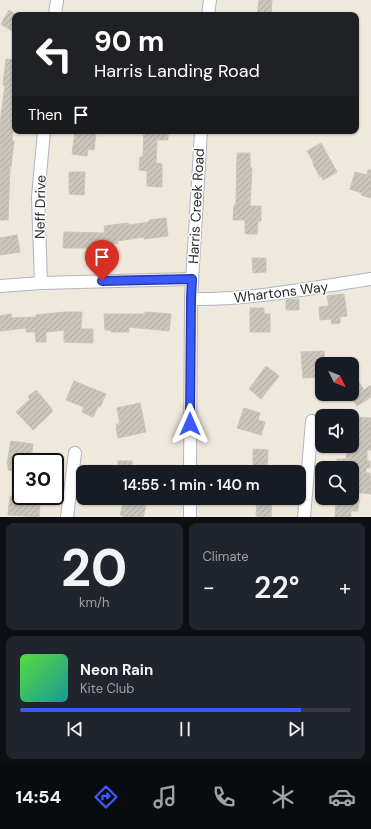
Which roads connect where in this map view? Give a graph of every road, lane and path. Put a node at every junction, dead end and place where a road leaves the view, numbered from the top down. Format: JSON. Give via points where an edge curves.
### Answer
{"nodes":[{"id":1,"x":57,"y":0,"type":"edge"},
{"id":2,"x":210,"y":0,"type":"edge"},
{"id":3,"x":56,"y":12,"type":"edge"},
{"id":4,"x":208,"y":12,"type":"edge"},
{"id":5,"x":44,"y":134,"type":"edge"},
{"id":6,"x":201,"y":134,"type":"edge"},
{"id":7,"x":192,"y":279,"type":"junction"},
{"id":8,"x":371,"y":279,"type":"edge"},
{"id":9,"x":41,"y":283,"type":"junction"},
{"id":10,"x":0,"y":286,"type":"edge"},
{"id":11,"x":191,"y":298,"type":"junction"},
{"id":12,"x":312,"y":421,"type":"dead end"},
{"id":13,"x":75,"y":453,"type":"dead end"},
{"id":14,"x":190,"y":465,"type":"edge"},
{"id":15,"x":190,"y":505,"type":"edge"},
{"id":16,"x":67,"y":517,"type":"edge"},
{"id":17,"x":190,"y":517,"type":"edge"},
{"id":18,"x":304,"y":517,"type":"edge"}],
"edges":[{"from":1,"to":3,"type":"street"},
{"from":2,"to":4,"type":"street"},
{"from":5,"to":9,"type":"street","name":"Neff Drive","via":[[38,197]]},
{"from":6,"to":7,"type":"street","name":"Harris Creek Road"},
{"from":7,"to":9,"type":"street"},
{"from":7,"to":11,"type":"street","name":"Harris Creek Road"},
{"from":8,"to":11,"type":"street","name":"Whartons Way","via":[[246,297]]},
{"from":9,"to":10,"type":"street"},
{"from":11,"to":14,"type":"street","name":"Harris Creek Road"},
{"from":12,"to":18,"type":"street"},
{"from":13,"to":16,"type":"street"},
{"from":15,"to":17,"type":"street"}]}
